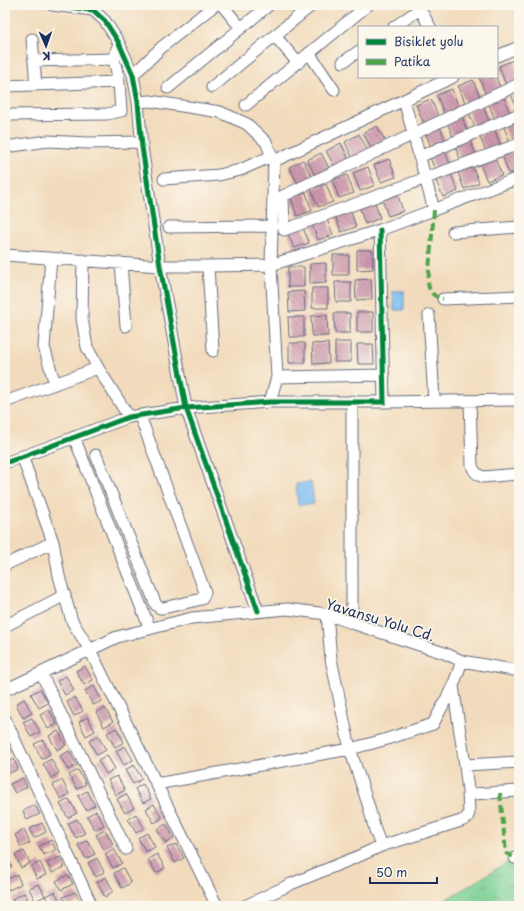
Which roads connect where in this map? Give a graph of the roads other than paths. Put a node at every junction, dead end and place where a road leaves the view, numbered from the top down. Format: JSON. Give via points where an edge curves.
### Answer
{"nodes":[{"id":1,"x":52,"y":5,"type":"edge"},
{"id":2,"x":215,"y":5,"type":"edge"},
{"id":3,"x":222,"y":5,"type":"edge"},
{"id":4,"x":269,"y":5,"type":"edge"},
{"id":5,"x":312,"y":5,"type":"edge"},
{"id":6,"x":368,"y":5,"type":"edge"},
{"id":7,"x":418,"y":7,"type":"edge"},
{"id":8,"x":395,"y":26,"type":"edge"},
{"id":9,"x":429,"y":26,"type":"edge"},
{"id":10,"x":241,"y":28,"type":"junction"},
{"id":11,"x":275,"y":36,"type":"junction"},
{"id":12,"x":32,"y":39,"type":"dead end"},
{"id":13,"x":119,"y":43,"type":"junction"},
{"id":14,"x":519,"y":47,"type":"edge"},
{"id":15,"x":358,"y":52,"type":"edge"},
{"id":16,"x":309,"y":53,"type":"junction"},
{"id":17,"x":498,"y":56,"type":"edge"},
{"id":18,"x":114,"y":59,"type":"junction"},
{"id":19,"x":34,"y":62,"type":"junction"},
{"id":20,"x":342,"y":62,"type":"dead end"},
{"id":21,"x":298,"y":63,"type":"junction"},
{"id":22,"x":133,"y":75,"type":"junction"},
{"id":23,"x":451,"y":78,"type":"edge"},
{"id":24,"x":119,"y":82,"type":"junction"},
{"id":25,"x":519,"y":84,"type":"edge"},
{"id":26,"x":36,"y":85,"type":"junction"},
{"id":27,"x":5,"y":86,"type":"edge"},
{"id":28,"x":168,"y":88,"type":"dead end"},
{"id":29,"x":212,"y":88,"type":"dead end"},
{"id":30,"x":334,"y":90,"type":"dead end"},
{"id":31,"x":404,"y":100,"type":"junction"},
{"id":32,"x":138,"y":102,"type":"junction"},
{"id":33,"x":246,"y":105,"type":"dead end"},
{"id":34,"x":519,"y":114,"type":"edge"},
{"id":35,"x":5,"y":115,"type":"edge"},
{"id":36,"x":413,"y":134,"type":"junction"},
{"id":37,"x":142,"y":142,"type":"junction"},
{"id":38,"x":519,"y":144,"type":"edge"},
{"id":39,"x":5,"y":147,"type":"edge"},
{"id":40,"x":419,"y":157,"type":"junction"},
{"id":41,"x":273,"y":159,"type":"junction"},
{"id":42,"x":164,"y":178,"type":"dead end"},
{"id":43,"x":519,"y":178,"type":"edge"},
{"id":44,"x":425,"y":179,"type":"junction"},
{"id":45,"x":434,"y":210,"type":"junction"},
{"id":46,"x":273,"y":226,"type":"junction"},
{"id":47,"x":169,"y":227,"type":"dead end"},
{"id":48,"x":519,"y":227,"type":"edge"},
{"id":49,"x":380,"y":230,"type":"junction"},
{"id":50,"x":452,"y":232,"type":"dead end"},
{"id":51,"x":5,"y":255,"type":"edge"},
{"id":52,"x":51,"y":258,"type":"junction"},
{"id":53,"x":83,"y":260,"type":"junction"},
{"id":54,"x":121,"y":263,"type":"junction"},
{"id":55,"x":271,"y":265,"type":"junction"},
{"id":56,"x":160,"y":266,"type":"junction"},
{"id":57,"x":208,"y":266,"type":"junction"},
{"id":58,"x":519,"y":296,"type":"edge"},
{"id":59,"x":443,"y":299,"type":"dead end"},
{"id":60,"x":429,"y":315,"type":"dead end"},
{"id":61,"x":126,"y":326,"type":"dead end"},
{"id":62,"x":213,"y":351,"type":"dead end"},
{"id":63,"x":98,"y":368,"type":"junction"},
{"id":64,"x":384,"y":375,"type":"junction"},
{"id":65,"x":277,"y":377,"type":"junction"},
{"id":66,"x":55,"y":384,"type":"junction"},
{"id":67,"x":470,"y":400,"type":"junction"},
{"id":68,"x":519,"y":400,"type":"edge"},
{"id":69,"x":352,"y":401,"type":"junction"},
{"id":70,"x":434,"y":401,"type":"junction"},
{"id":71,"x":5,"y":402,"type":"edge"},
{"id":72,"x":270,"y":402,"type":"junction"},
{"id":73,"x":384,"y":402,"type":"junction"},
{"id":74,"x":186,"y":408,"type":"junction"},
{"id":75,"x":134,"y":416,"type":"junction"},
{"id":76,"x":74,"y":437,"type":"junction"},
{"id":77,"x":96,"y":455,"type":"dead end"},
{"id":78,"x":22,"y":456,"type":"junction"},
{"id":79,"x":5,"y":463,"type":"edge"},
{"id":80,"x":519,"y":474,"type":"edge"},
{"id":81,"x":53,"y":542,"type":"junction"},
{"id":82,"x":5,"y":565,"type":"edge"},
{"id":83,"x":65,"y":595,"type":"junction"},
{"id":84,"x":258,"y":611,"type":"junction"},
{"id":85,"x":327,"y":614,"type":"junction"},
{"id":86,"x":352,"y":623,"type":"junction"},
{"id":87,"x":5,"y":626,"type":"edge"},
{"id":88,"x":150,"y":629,"type":"junction"},
{"id":89,"x":90,"y":650,"type":"junction"},
{"id":90,"x":462,"y":660,"type":"junction"},
{"id":91,"x":519,"y":672,"type":"edge"},
{"id":92,"x":41,"y":674,"type":"junction"},
{"id":93,"x":453,"y":686,"type":"junction"},
{"id":94,"x":5,"y":690,"type":"edge"},
{"id":95,"x":5,"y":719,"type":"edge"},
{"id":96,"x":350,"y":749,"type":"junction"},
{"id":97,"x":519,"y":762,"type":"edge"},
{"id":98,"x":465,"y":765,"type":"junction"},
{"id":99,"x":156,"y":784,"type":"junction"},
{"id":100,"x":468,"y":791,"type":"junction"},
{"id":101,"x":519,"y":791,"type":"edge"},
{"id":102,"x":382,"y":846,"type":"junction"},
{"id":103,"x":126,"y":849,"type":"dead end"},
{"id":104,"x":90,"y":906,"type":"edge"},
{"id":105,"x":217,"y":906,"type":"edge"},
{"id":106,"x":245,"y":906,"type":"edge"}],
"edges":[{"from":1,"to":13,"type":"street","via":[[93,10],[105,21]]},
{"from":2,"to":22,"type":"street","via":[[163,46]]},
{"from":3,"to":10,"type":"street"},
{"from":4,"to":10,"type":"street"},
{"from":5,"to":11,"type":"street"},
{"from":6,"to":16,"type":"street"},
{"from":7,"to":8,"type":"street"},
{"from":7,"to":9,"type":"street"},
{"from":10,"to":28,"type":"street"},
{"from":11,"to":21,"type":"street"},
{"from":11,"to":29,"type":"street"},
{"from":12,"to":19,"type":"street"},
{"from":13,"to":18,"type":"street"},
{"from":13,"to":22,"type":"street"},
{"from":14,"to":17,"type":"street"},
{"from":15,"to":20,"type":"street"},
{"from":16,"to":21,"type":"street"},
{"from":16,"to":30,"type":"street"},
{"from":18,"to":19,"type":"street"},
{"from":18,"to":24,"type":"street"},
{"from":19,"to":26,"type":"street"},
{"from":21,"to":33,"type":"street"},
{"from":22,"to":32,"type":"street"},
{"from":23,"to":31,"type":"street"},
{"from":24,"to":26,"type":"street"},
{"from":24,"to":35,"type":"street","via":[[121,111],[107,114]]},
{"from":25,"to":36,"type":"street"},
{"from":26,"to":27,"type":"street"},
{"from":31,"to":36,"type":"street"},
{"from":31,"to":41,"type":"street"},
{"from":32,"to":37,"type":"street"},
{"from":32,"to":41,"type":"street","via":[[150,101],[220,112],[247,124],[266,142]]},
{"from":34,"to":40,"type":"street"},
{"from":36,"to":40,"type":"street"},
{"from":36,"to":44,"type":"street","via":[[283,196],[284,230]]},
{"from":37,"to":39,"type":"street","via":[[48,141]]},
{"from":37,"to":56,"type":"street"},
{"from":38,"to":44,"type":"street"},
{"from":40,"to":44,"type":"street"},
{"from":41,"to":42,"type":"street","via":[[219,175]]},
{"from":41,"to":46,"type":"street"},
{"from":43,"to":45,"type":"street"},
{"from":44,"to":45,"type":"street"},
{"from":45,"to":49,"type":"street"},
{"from":46,"to":47,"type":"street"},
{"from":46,"to":55,"type":"street"},
{"from":48,"to":50,"type":"street"},
{"from":49,"to":55,"type":"street"},
{"from":49,"to":64,"type":"street"},
{"from":51,"to":52,"type":"street"},
{"from":52,"to":53,"type":"street"},
{"from":52,"to":66,"type":"street","via":[[44,347]]},
{"from":53,"to":54,"type":"street"},
{"from":53,"to":63,"type":"street","via":[[82,319],[86,347]]},
{"from":54,"to":56,"type":"street"},
{"from":54,"to":61,"type":"street"},
{"from":55,"to":57,"type":"street"},
{"from":55,"to":65,"type":"street"},
{"from":56,"to":57,"type":"street"},
{"from":56,"to":74,"type":"street"},
{"from":57,"to":62,"type":"street"},
{"from":58,"to":59,"type":"street"},
{"from":60,"to":70,"type":"street"},
{"from":63,"to":66,"type":"street"},
{"from":63,"to":75,"type":"street"},
{"from":64,"to":65,"type":"street"},
{"from":64,"to":73,"type":"street"},
{"from":65,"to":72,"type":"street"},
{"from":66,"to":71,"type":"street"},
{"from":67,"to":68,"type":"street"},
{"from":67,"to":70,"type":"street"},
{"from":67,"to":80,"type":"street","via":[[472,466],[475,471],[483,477]]},
{"from":69,"to":72,"type":"street"},
{"from":69,"to":73,"type":"street"},
{"from":69,"to":86,"type":"street"},
{"from":70,"to":73,"type":"street"},
{"from":72,"to":74,"type":"street"},
{"from":74,"to":75,"type":"street"},
{"from":74,"to":84,"type":"street"},
{"from":75,"to":76,"type":"street"},
{"from":75,"to":77,"type":"street","via":[[205,592],[202,599],[163,608],[156,605]]},
{"from":76,"to":78,"type":"street"},
{"from":76,"to":88,"type":"street"},
{"from":78,"to":79,"type":"street"},
{"from":78,"to":81,"type":"street"},
{"from":81,"to":82,"type":"street"},
{"from":81,"to":83,"type":"street"},
{"from":83,"to":87,"type":"street"},
{"from":83,"to":89,"type":"street","via":[[72,621]]},
{"from":84,"to":85,"type":"street","name":"Yavansu Yolu Cd.","via":[[287,608]]},
{"from":84,"to":88,"type":"street","name":"Yavansu Yolu Cd.","via":[[192,618]]},
{"from":85,"to":86,"type":"street","name":"Yavansu Yolu Cd."},
{"from":85,"to":96,"type":"street","via":[[331,659]]},
{"from":86,"to":90,"type":"street","name":"Yavansu Yolu Cd."},
{"from":88,"to":89,"type":"street","name":"Yavansu Yolu Cd.","via":[[117,637]]},
{"from":89,"to":92,"type":"street","name":"Yavansu Yolu Cd."},
{"from":89,"to":99,"type":"street"},
{"from":90,"to":91,"type":"street","name":"Yavansu Yolu Cd."},
{"from":90,"to":93,"type":"street"},
{"from":92,"to":94,"type":"street","name":"Yavansu Yolu Cd."},
{"from":92,"to":103,"type":"street"},
{"from":93,"to":96,"type":"street","via":[[433,724]]},
{"from":93,"to":98,"type":"street"},
{"from":95,"to":104,"type":"street"},
{"from":96,"to":99,"type":"street"},
{"from":96,"to":102,"type":"street"},
{"from":97,"to":98,"type":"street"},
{"from":98,"to":100,"type":"street"},
{"from":99,"to":105,"type":"street"},
{"from":100,"to":101,"type":"street","via":[[473,794]]},
{"from":100,"to":102,"type":"street","via":[[467,818]]},
{"from":102,"to":106,"type":"street","via":[[290,884]]}]}
